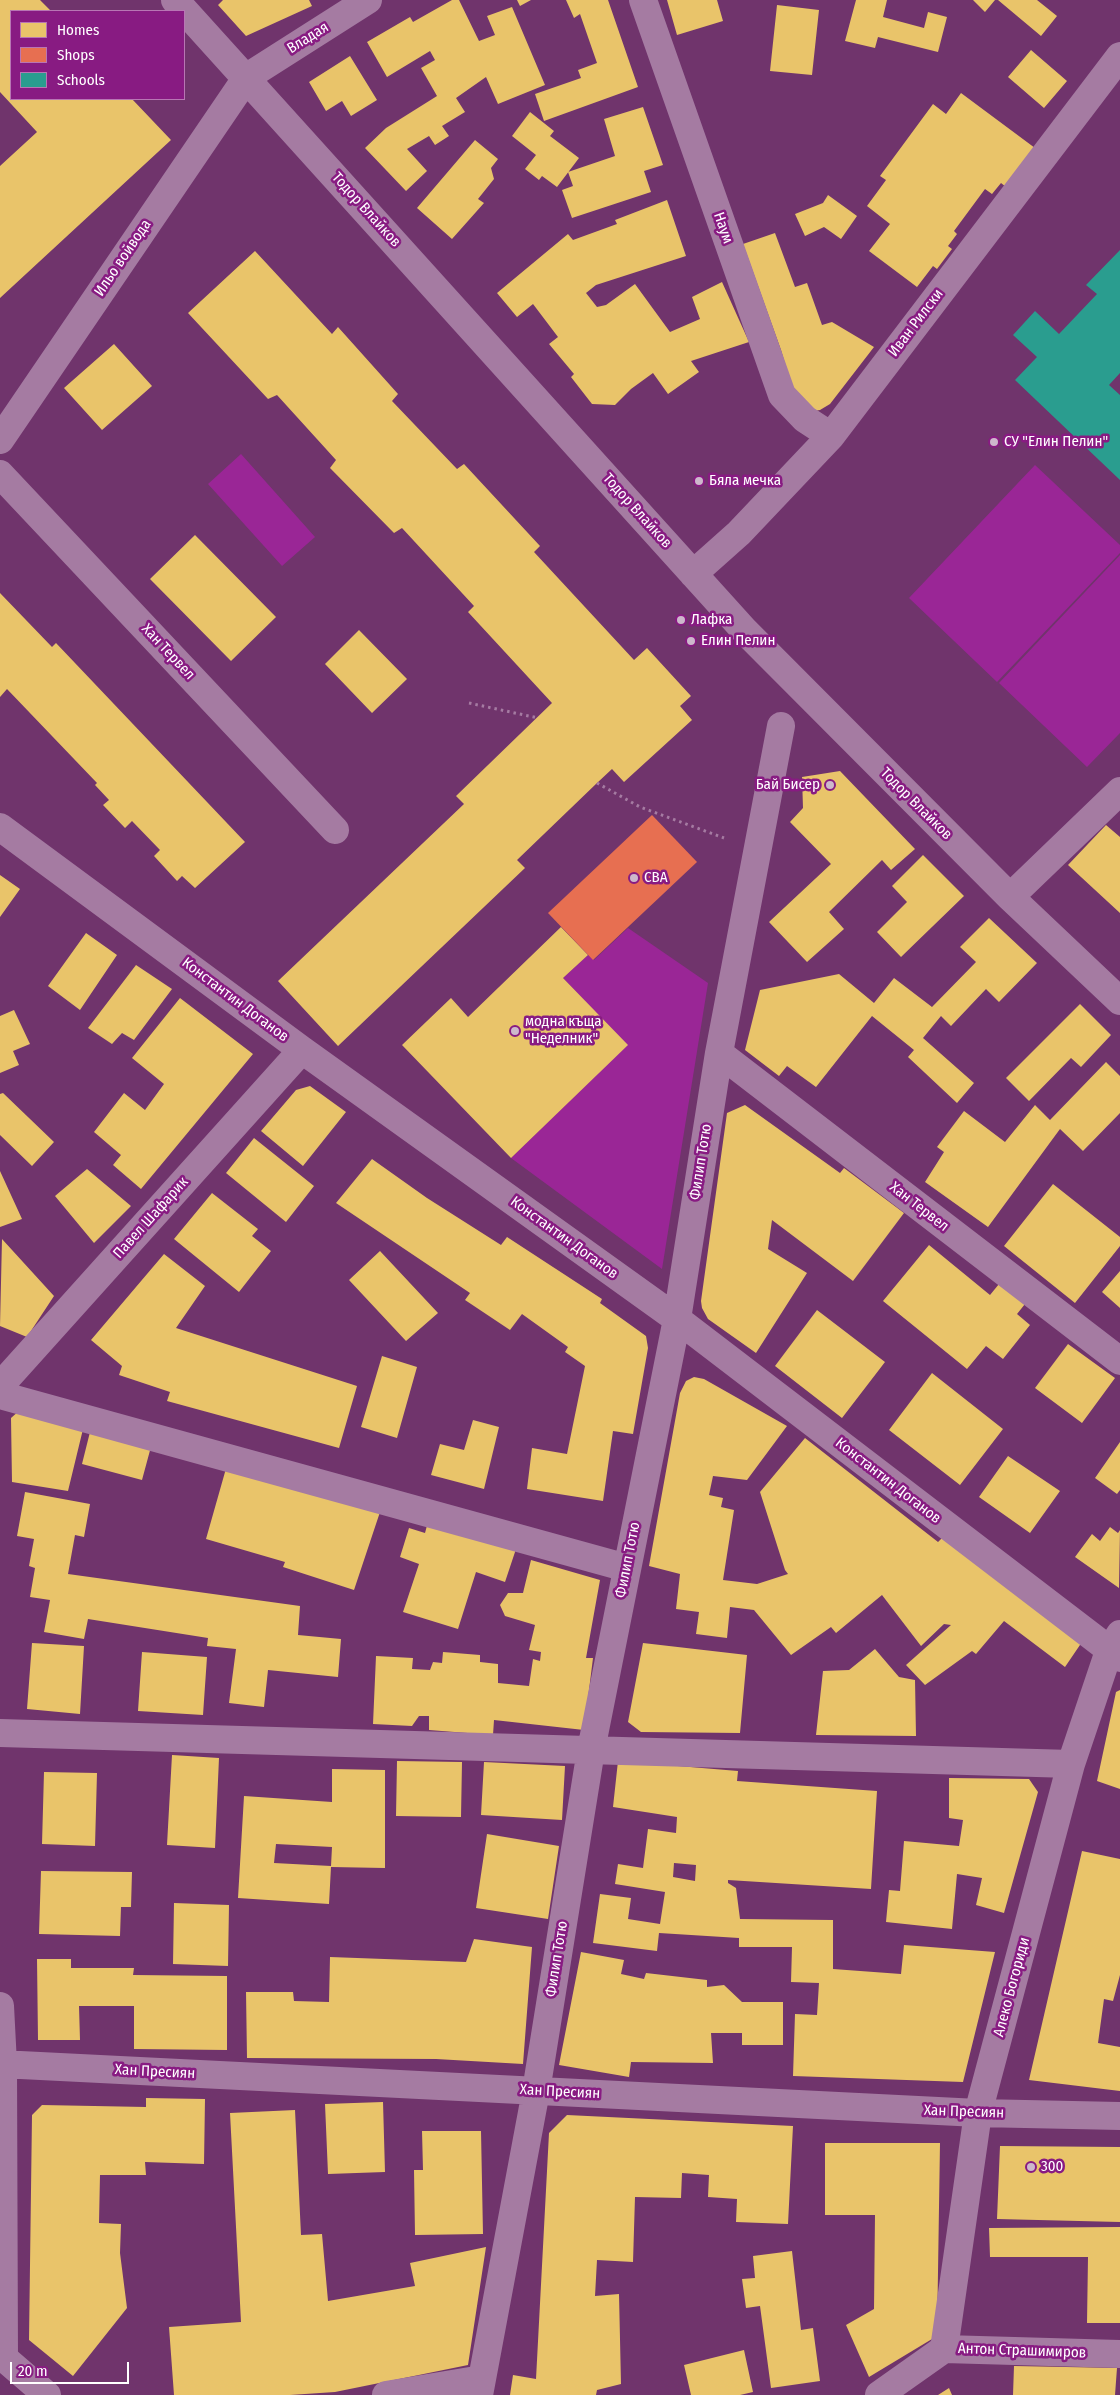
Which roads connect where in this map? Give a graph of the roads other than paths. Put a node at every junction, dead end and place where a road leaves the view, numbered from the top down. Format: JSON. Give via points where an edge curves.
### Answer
{"nodes":[{"id":1,"x":175,"y":0,"type":"edge"},
{"id":2,"x":368,"y":0,"type":"edge"},
{"id":3,"x":643,"y":0,"type":"edge"},
{"id":4,"x":184,"y":10,"type":"edge"},
{"id":5,"x":185,"y":11,"type":"edge"},
{"id":6,"x":1120,"y":56,"type":"edge"},
{"id":7,"x":247,"y":77,"type":"junction"},
{"id":8,"x":831,"y":436,"type":"junction"},
{"id":9,"x":0,"y":440,"type":"edge"},
{"id":10,"x":0,"y":474,"type":"edge"},
{"id":11,"x":693,"y":574,"type":"junction"},
{"id":12,"x":782,"y":726,"type":"dead end"},
{"id":13,"x":1120,"y":791,"type":"edge"},
{"id":14,"x":0,"y":827,"type":"edge"},
{"id":15,"x":335,"y":830,"type":"dead end"},
{"id":16,"x":1010,"y":897,"type":"junction"},
{"id":17,"x":1120,"y":1001,"type":"edge"},
{"id":18,"x":302,"y":1050,"type":"junction"},
{"id":19,"x":719,"y":1053,"type":"junction"},
{"id":20,"x":677,"y":1319,"type":"junction"},
{"id":21,"x":1120,"y":1361,"type":"edge"},
{"id":22,"x":0,"y":1386,"type":"edge"},
{"id":23,"x":0,"y":1395,"type":"edge"},
{"id":24,"x":627,"y":1568,"type":"junction"},
{"id":25,"x":1116,"y":1648,"type":"edge"},
{"id":26,"x":0,"y":1733,"type":"edge"},
{"id":27,"x":591,"y":1750,"type":"junction"},
{"id":28,"x":1071,"y":1764,"type":"junction"},
{"id":29,"x":0,"y":2006,"type":"edge"},
{"id":30,"x":1,"y":2064,"type":"edge"},
{"id":31,"x":536,"y":2091,"type":"junction"},
{"id":32,"x":978,"y":2113,"type":"junction"},
{"id":33,"x":1120,"y":2116,"type":"edge"},
{"id":34,"x":944,"y":2349,"type":"junction"},
{"id":35,"x":1120,"y":2354,"type":"edge"},
{"id":36,"x":2,"y":2360,"type":"edge"},
{"id":37,"x":480,"y":2387,"type":"edge"},
{"id":38,"x":46,"y":2395,"type":"edge"},
{"id":39,"x":386,"y":2395,"type":"edge"},
{"id":40,"x":879,"y":2395,"type":"edge"}],
"edges":[{"from":1,"to":4,"type":"street","name":"Тодор Влайков"},
{"from":2,"to":7,"type":"street","name":"Владая"},
{"from":3,"to":8,"type":"street","name":"Наум","via":[[782,394],[805,419]]},
{"from":5,"to":7,"type":"street","name":"Тодор Влайков"},
{"from":6,"to":8,"type":"street","name":"Иван Рилски"},
{"from":7,"to":9,"type":"street","name":"Ильо войвода"},
{"from":7,"to":11,"type":"street","name":"Тодор Влайков"},
{"from":8,"to":11,"type":"street","name":"Иван Рилски","via":[[739,534]]},
{"from":10,"to":15,"type":"street","name":"Хан Тервел"},
{"from":11,"to":16,"type":"street","name":"Тодор Влайков","via":[[777,664]]},
{"from":12,"to":19,"type":"street","name":"Филип Тотю"},
{"from":13,"to":16,"type":"street"},
{"from":14,"to":18,"type":"street","name":"Константин Доганов"},
{"from":16,"to":17,"type":"street","name":"Тодор Влайков"},
{"from":18,"to":20,"type":"street","name":"Константин Доганов"},
{"from":18,"to":22,"type":"street","name":"Павел Шафарик"},
{"from":19,"to":20,"type":"street","name":"Филип Тотю"},
{"from":19,"to":21,"type":"street","name":"Хан Тервел"},
{"from":20,"to":24,"type":"street","name":"Филип Тотю"},
{"from":20,"to":25,"type":"street","name":"Константин Доганов"},
{"from":23,"to":24,"type":"street"},
{"from":24,"to":27,"type":"street","name":"Филип Тотю"},
{"from":25,"to":28,"type":"street","name":"Алеко Богориди"},
{"from":26,"to":27,"type":"street"},
{"from":27,"to":28,"type":"street"},
{"from":27,"to":31,"type":"street","name":"Филип Тотю"},
{"from":28,"to":32,"type":"street","name":"Алеко Богориди"},
{"from":29,"to":30,"type":"street"},
{"from":30,"to":31,"type":"street","name":"Хан Пресиян"},
{"from":30,"to":36,"type":"street"},
{"from":31,"to":32,"type":"street","name":"Хан Пресиян"},
{"from":31,"to":37,"type":"street","name":"Филип Тотю"},
{"from":32,"to":33,"type":"street","name":"Хан Пресиян"},
{"from":32,"to":34,"type":"street","name":"Алеко Богориди"},
{"from":34,"to":35,"type":"street","name":"Антон Страшимиров"},
{"from":34,"to":40,"type":"street","name":"Антон Страшимиров"},
{"from":36,"to":38,"type":"street"},
{"from":37,"to":39,"type":"street"}]}
